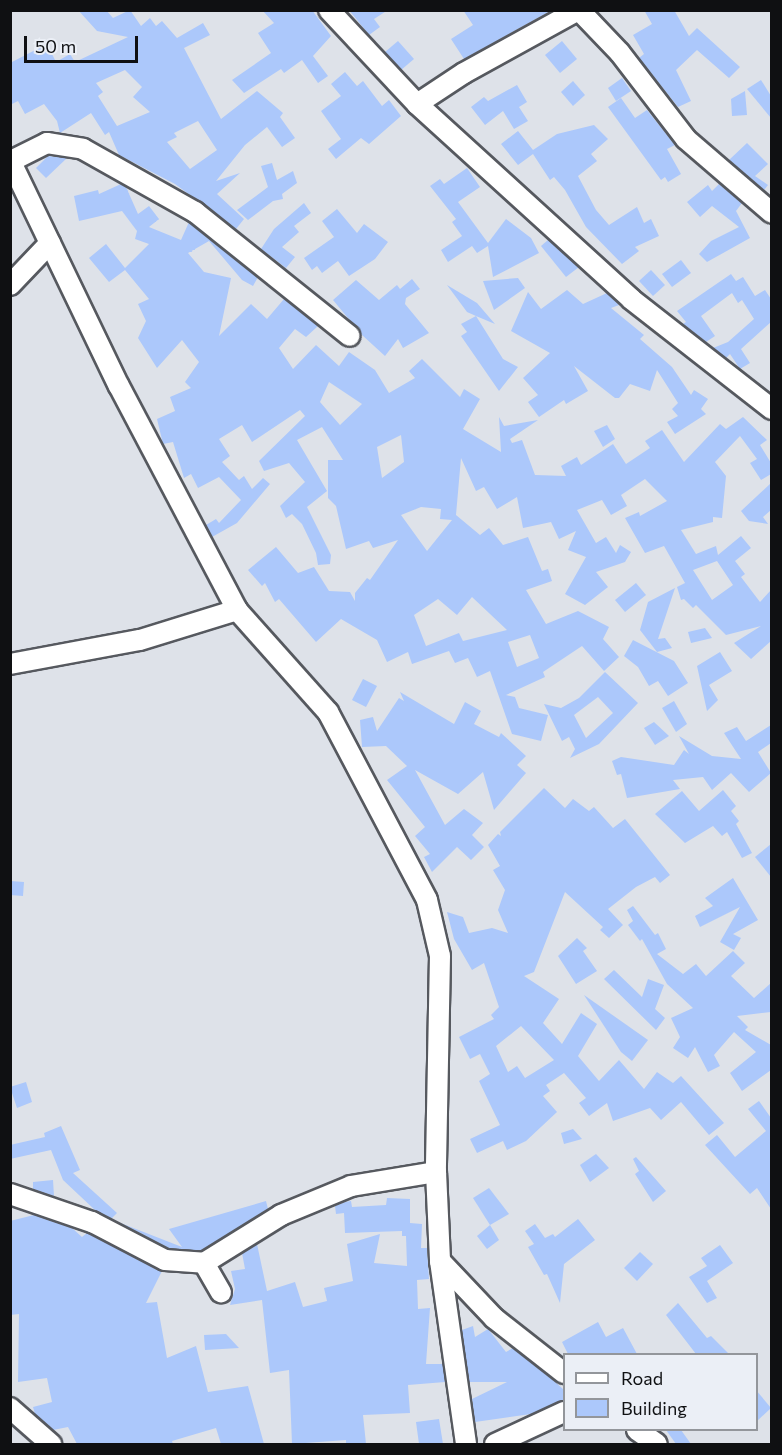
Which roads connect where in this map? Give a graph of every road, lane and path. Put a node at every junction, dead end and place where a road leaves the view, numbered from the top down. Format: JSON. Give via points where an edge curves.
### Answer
{"nodes":[{"id":1,"x":329,"y":10,"type":"edge"},
{"id":2,"x":579,"y":10,"type":"edge"},
{"id":3,"x":417,"y":104,"type":"junction"},
{"id":4,"x":11,"y":161,"type":"edge"},
{"id":5,"x":771,"y":213,"type":"edge"},
{"id":6,"x":50,"y":243,"type":"junction"},
{"id":7,"x":10,"y":285,"type":"edge"},
{"id":8,"x":350,"y":336,"type":"dead end"},
{"id":9,"x":771,"y":409,"type":"edge"},
{"id":10,"x":237,"y":610,"type":"junction"},
{"id":11,"x":10,"y":664,"type":"edge"},
{"id":12,"x":436,"y":1172,"type":"junction"},
{"id":13,"x":10,"y":1194,"type":"edge"},
{"id":14,"x":440,"y":1262,"type":"junction"},
{"id":15,"x":204,"y":1263,"type":"junction"},
{"id":16,"x":221,"y":1293,"type":"dead end"},
{"id":17,"x":563,"y":1371,"type":"edge"},
{"id":18,"x":10,"y":1408,"type":"edge"},
{"id":19,"x":563,"y":1412,"type":"edge"},
{"id":20,"x":638,"y":1431,"type":"edge"},
{"id":21,"x":51,"y":1444,"type":"edge"},
{"id":22,"x":466,"y":1444,"type":"edge"},
{"id":23,"x":495,"y":1444,"type":"edge"},
{"id":24,"x":657,"y":1444,"type":"edge"}],
"edges":[{"from":1,"to":3,"type":"street"},
{"from":2,"to":3,"type":"street","via":[[464,73]]},
{"from":2,"to":5,"type":"street","via":[[620,53],[686,140]]},
{"from":3,"to":9,"type":"street","via":[[631,299]]},
{"from":4,"to":6,"type":"street"},
{"from":4,"to":8,"type":"street","via":[[47,143],[83,149],[195,212]]},
{"from":6,"to":7,"type":"street"},
{"from":6,"to":10,"type":"street","via":[[119,386]]},
{"from":10,"to":11,"type":"street","via":[[140,640]]},
{"from":10,"to":12,"type":"street","via":[[328,712],[427,900],[440,956]]},
{"from":12,"to":14,"type":"street"},
{"from":12,"to":15,"type":"street","via":[[351,1186],[281,1215]]},
{"from":13,"to":15,"type":"street","via":[[92,1222],[165,1260]]},
{"from":14,"to":17,"type":"street","via":[[494,1318]]},
{"from":14,"to":22,"type":"street"},
{"from":15,"to":16,"type":"street"},
{"from":18,"to":21,"type":"street"},
{"from":19,"to":23,"type":"street"},
{"from":20,"to":24,"type":"street"}]}
